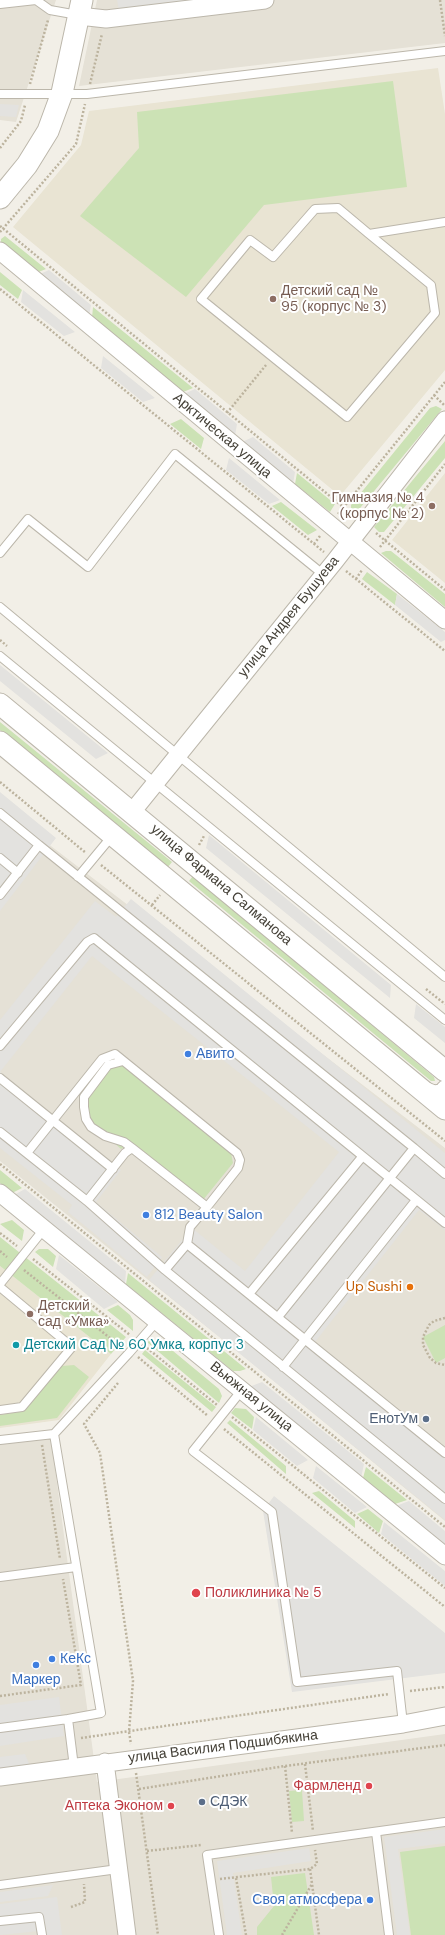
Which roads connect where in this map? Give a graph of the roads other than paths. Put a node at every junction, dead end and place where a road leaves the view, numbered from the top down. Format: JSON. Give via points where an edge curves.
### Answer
{"nodes":[{"id":1,"x":36,"y":0,"type":"edge"},
{"id":2,"x":265,"y":0,"type":"edge"},
{"id":3,"x":0,"y":4,"type":"edge"},
{"id":4,"x":80,"y":8,"type":"edge"},
{"id":5,"x":445,"y":51,"type":"edge"},
{"id":6,"x":62,"y":93,"type":"junction"},
{"id":7,"x":0,"y":94,"type":"edge"},
{"id":8,"x":0,"y":198,"type":"edge"},
{"id":9,"x":445,"y":222,"type":"edge"},
{"id":10,"x":369,"y":234,"type":"junction"},
{"id":11,"x":0,"y":251,"type":"edge"},
{"id":12,"x":445,"y":420,"type":"edge"},
{"id":13,"x":350,"y":542,"type":"junction"},
{"id":14,"x":0,"y":553,"type":"edge"},
{"id":15,"x":324,"y":574,"type":"junction"},
{"id":16,"x":0,"y":607,"type":"edge"},
{"id":17,"x":445,"y":620,"type":"edge"},
{"id":18,"x":0,"y":656,"type":"edge"},
{"id":19,"x":0,"y":704,"type":"edge"},
{"id":20,"x":0,"y":742,"type":"edge"},
{"id":21,"x":177,"y":755,"type":"junction"},
{"id":22,"x":155,"y":783,"type":"junction"},
{"id":23,"x":132,"y":812,"type":"junction"},
{"id":24,"x":0,"y":813,"type":"edge"},
{"id":25,"x":113,"y":834,"type":"junction"},
{"id":26,"x":39,"y":845,"type":"junction"},
{"id":27,"x":0,"y":858,"type":"edge"},
{"id":28,"x":18,"y":872,"type":"junction"},
{"id":29,"x":78,"y":877,"type":"junction"},
{"id":30,"x":0,"y":895,"type":"edge"},
{"id":31,"x":445,"y":977,"type":"edge"},
{"id":32,"x":445,"y":1020,"type":"edge"},
{"id":33,"x":0,"y":1046,"type":"edge"},
{"id":34,"x":123,"y":1061,"type":"junction"},
{"id":35,"x":444,"y":1071,"type":"edge"},
{"id":36,"x":0,"y":1078,"type":"edge"},
{"id":37,"x":421,"y":1089,"type":"junction"},
{"id":38,"x":445,"y":1089,"type":"edge"},
{"id":39,"x":445,"y":1109,"type":"edge"},
{"id":40,"x":51,"y":1120,"type":"junction"},
{"id":41,"x":0,"y":1132,"type":"edge"},
{"id":42,"x":132,"y":1148,"type":"junction"},
{"id":43,"x":414,"y":1148,"type":"junction"},
{"id":44,"x":27,"y":1153,"type":"junction"},
{"id":45,"x":362,"y":1157,"type":"junction"},
{"id":46,"x":113,"y":1169,"type":"junction"},
{"id":47,"x":445,"y":1174,"type":"edge"},
{"id":48,"x":390,"y":1178,"type":"junction"},
{"id":49,"x":0,"y":1194,"type":"edge"},
{"id":50,"x":416,"y":1200,"type":"junction"},
{"id":51,"x":87,"y":1201,"type":"junction"},
{"id":52,"x":206,"y":1207,"type":"junction"},
{"id":53,"x":445,"y":1223,"type":"edge"},
{"id":54,"x":44,"y":1229,"type":"junction"},
{"id":55,"x":187,"y":1244,"type":"junction"},
{"id":56,"x":165,"y":1270,"type":"junction"},
{"id":57,"x":0,"y":1286,"type":"edge"},
{"id":58,"x":249,"y":1294,"type":"junction"},
{"id":59,"x":278,"y":1317,"type":"junction"},
{"id":60,"x":157,"y":1320,"type":"junction"},
{"id":61,"x":306,"y":1339,"type":"junction"},
{"id":62,"x":283,"y":1367,"type":"junction"},
{"id":63,"x":242,"y":1390,"type":"junction"},
{"id":64,"x":0,"y":1410,"type":"edge"},
{"id":65,"x":54,"y":1434,"type":"junction"},
{"id":66,"x":0,"y":1440,"type":"edge"},
{"id":67,"x":445,"y":1453,"type":"edge"},
{"id":68,"x":445,"y":1499,"type":"edge"},
{"id":69,"x":445,"y":1556,"type":"edge"},
{"id":70,"x":76,"y":1567,"type":"junction"},
{"id":71,"x":0,"y":1577,"type":"edge"},
{"id":72,"x":445,"y":1716,"type":"edge"},
{"id":73,"x":68,"y":1718,"type":"junction"},
{"id":74,"x":403,"y":1724,"type":"junction"},
{"id":75,"x":0,"y":1728,"type":"edge"},
{"id":76,"x":105,"y":1762,"type":"junction"},
{"id":77,"x":74,"y":1767,"type":"junction"},
{"id":78,"x":0,"y":1777,"type":"edge"},
{"id":79,"x":445,"y":1822,"type":"edge"},
{"id":80,"x":376,"y":1832,"type":"junction"},
{"id":81,"x":118,"y":1869,"type":"junction"},
{"id":82,"x":0,"y":1885,"type":"edge"},
{"id":83,"x":0,"y":1921,"type":"edge"},
{"id":84,"x":42,"y":1935,"type":"edge"},
{"id":85,"x":127,"y":1935,"type":"edge"},
{"id":86,"x":220,"y":1935,"type":"edge"},
{"id":87,"x":389,"y":1935,"type":"edge"}],
"edges":[{"from":1,"to":3,"type":"lane"},
{"from":1,"to":4,"type":"lane","via":[[50,10]]},
{"from":2,"to":4,"type":"street","via":[[106,19]]},
{"from":4,"to":6,"type":"street"},
{"from":5,"to":6,"type":"lane","via":[[88,94]]},
{"from":6,"to":7,"type":"lane"},
{"from":6,"to":8,"type":"street","via":[[48,131],[27,165]]},
{"from":9,"to":10,"type":"lane"},
{"from":10,"to":10,"type":"lane","via":[[431,285],[435,313],[347,417],[201,299],[250,240],[273,257],[315,209],[338,208]]},
{"from":11,"to":13,"type":"street","name":"Арктическая улица"},
{"from":12,"to":13,"type":"street","name":"улица Андрея Бушуева"},
{"from":13,"to":15,"type":"street","name":"улица Андрея Бушуева"},
{"from":13,"to":17,"type":"street","name":"Арктическая улица"},
{"from":14,"to":15,"type":"lane","via":[[28,519],[88,567],[175,454]]},
{"from":15,"to":21,"type":"street","name":"улица Андрея Бушуева"},
{"from":16,"to":21,"type":"lane"},
{"from":18,"to":22,"type":"lane"},
{"from":19,"to":23,"type":"street","name":"улица Фармана Салманова"},
{"from":20,"to":25,"type":"street","name":"улица Фармана Салманова"},
{"from":21,"to":22,"type":"street","name":"улица Андрея Бушуева"},
{"from":21,"to":31,"type":"lane"},
{"from":22,"to":23,"type":"street","name":"улица Андрея Бушуева"},
{"from":22,"to":32,"type":"lane"},
{"from":23,"to":35,"type":"street","name":"улица Фармана Салманова"},
{"from":24,"to":26,"type":"lane"},
{"from":25,"to":29,"type":"lane"},
{"from":25,"to":37,"type":"street","name":"улица Фармана Салманова"},
{"from":26,"to":28,"type":"lane"},
{"from":26,"to":29,"type":"lane"},
{"from":27,"to":28,"type":"lane"},
{"from":28,"to":30,"type":"lane"},
{"from":29,"to":43,"type":"lane"},
{"from":33,"to":45,"type":"lane","via":[[87,942],[94,938]]},
{"from":34,"to":40,"type":"lane","via":[[115,1054],[102,1059],[64,1108]]},
{"from":34,"to":42,"type":"lane","via":[[108,1065],[84,1097],[84,1107],[86,1119],[91,1127],[104,1136],[124,1142]]},
{"from":34,"to":52,"type":"lane","via":[[237,1153],[240,1160],[238,1168]]},
{"from":36,"to":40,"type":"lane"},
{"from":37,"to":38,"type":"street","name":"улица Фармана Салманова","via":[[434,1094],[442,1093]]},
{"from":37,"to":39,"type":"street","name":"улица Фармана Салманова"},
{"from":40,"to":44,"type":"lane"},
{"from":40,"to":46,"type":"lane"},
{"from":41,"to":44,"type":"lane"},
{"from":42,"to":46,"type":"lane"},
{"from":42,"to":52,"type":"lane"},
{"from":43,"to":47,"type":"lane"},
{"from":43,"to":48,"type":"lane"},
{"from":44,"to":51,"type":"lane"},
{"from":45,"to":48,"type":"lane"},
{"from":45,"to":58,"type":"lane"},
{"from":46,"to":51,"type":"lane"},
{"from":48,"to":50,"type":"lane"},
{"from":48,"to":59,"type":"lane"},
{"from":49,"to":54,"type":"street","name":"Вьюжная улица"},
{"from":50,"to":53,"type":"lane"},
{"from":50,"to":61,"type":"lane"},
{"from":51,"to":56,"type":"lane"},
{"from":52,"to":55,"type":"lane","via":[[190,1226]]},
{"from":54,"to":57,"type":"lane"},
{"from":54,"to":60,"type":"street","name":"Вьюжная улица"},
{"from":55,"to":56,"type":"lane"},
{"from":55,"to":58,"type":"lane"},
{"from":56,"to":62,"type":"lane"},
{"from":57,"to":64,"type":"lane","via":[[72,1348],[22,1407]]},
{"from":58,"to":59,"type":"lane"},
{"from":59,"to":61,"type":"lane"},
{"from":60,"to":63,"type":"street","name":"Вьюжная улица"},
{"from":60,"to":65,"type":"lane"},
{"from":61,"to":62,"type":"lane"},
{"from":61,"to":67,"type":"lane"},
{"from":62,"to":68,"type":"lane"},
{"from":63,"to":69,"type":"street","name":"Вьюжная улица"},
{"from":63,"to":74,"type":"lane","via":[[193,1451],[272,1512],[297,1682],[397,1671]]},
{"from":65,"to":66,"type":"lane"},
{"from":65,"to":70,"type":"lane"},
{"from":70,"to":71,"type":"lane"},
{"from":70,"to":73,"type":"lane","via":[[101,1713]]},
{"from":72,"to":74,"type":"street","name":"улица Василия Подшибякина"},
{"from":73,"to":75,"type":"lane"},
{"from":73,"to":77,"type":"lane"},
{"from":74,"to":76,"type":"street","name":"улица Василия Подшибякина"},
{"from":76,"to":77,"type":"street","name":"улица Василия Подшибякина"},
{"from":76,"to":81,"type":"street"},
{"from":77,"to":78,"type":"street","name":"улица Василия Подшибякина"},
{"from":79,"to":80,"type":"lane"},
{"from":80,"to":86,"type":"lane","via":[[207,1855]]},
{"from":80,"to":87,"type":"lane"},
{"from":81,"to":82,"type":"lane"},
{"from":81,"to":85,"type":"street"},
{"from":83,"to":84,"type":"lane","via":[[39,1917]]}]}
